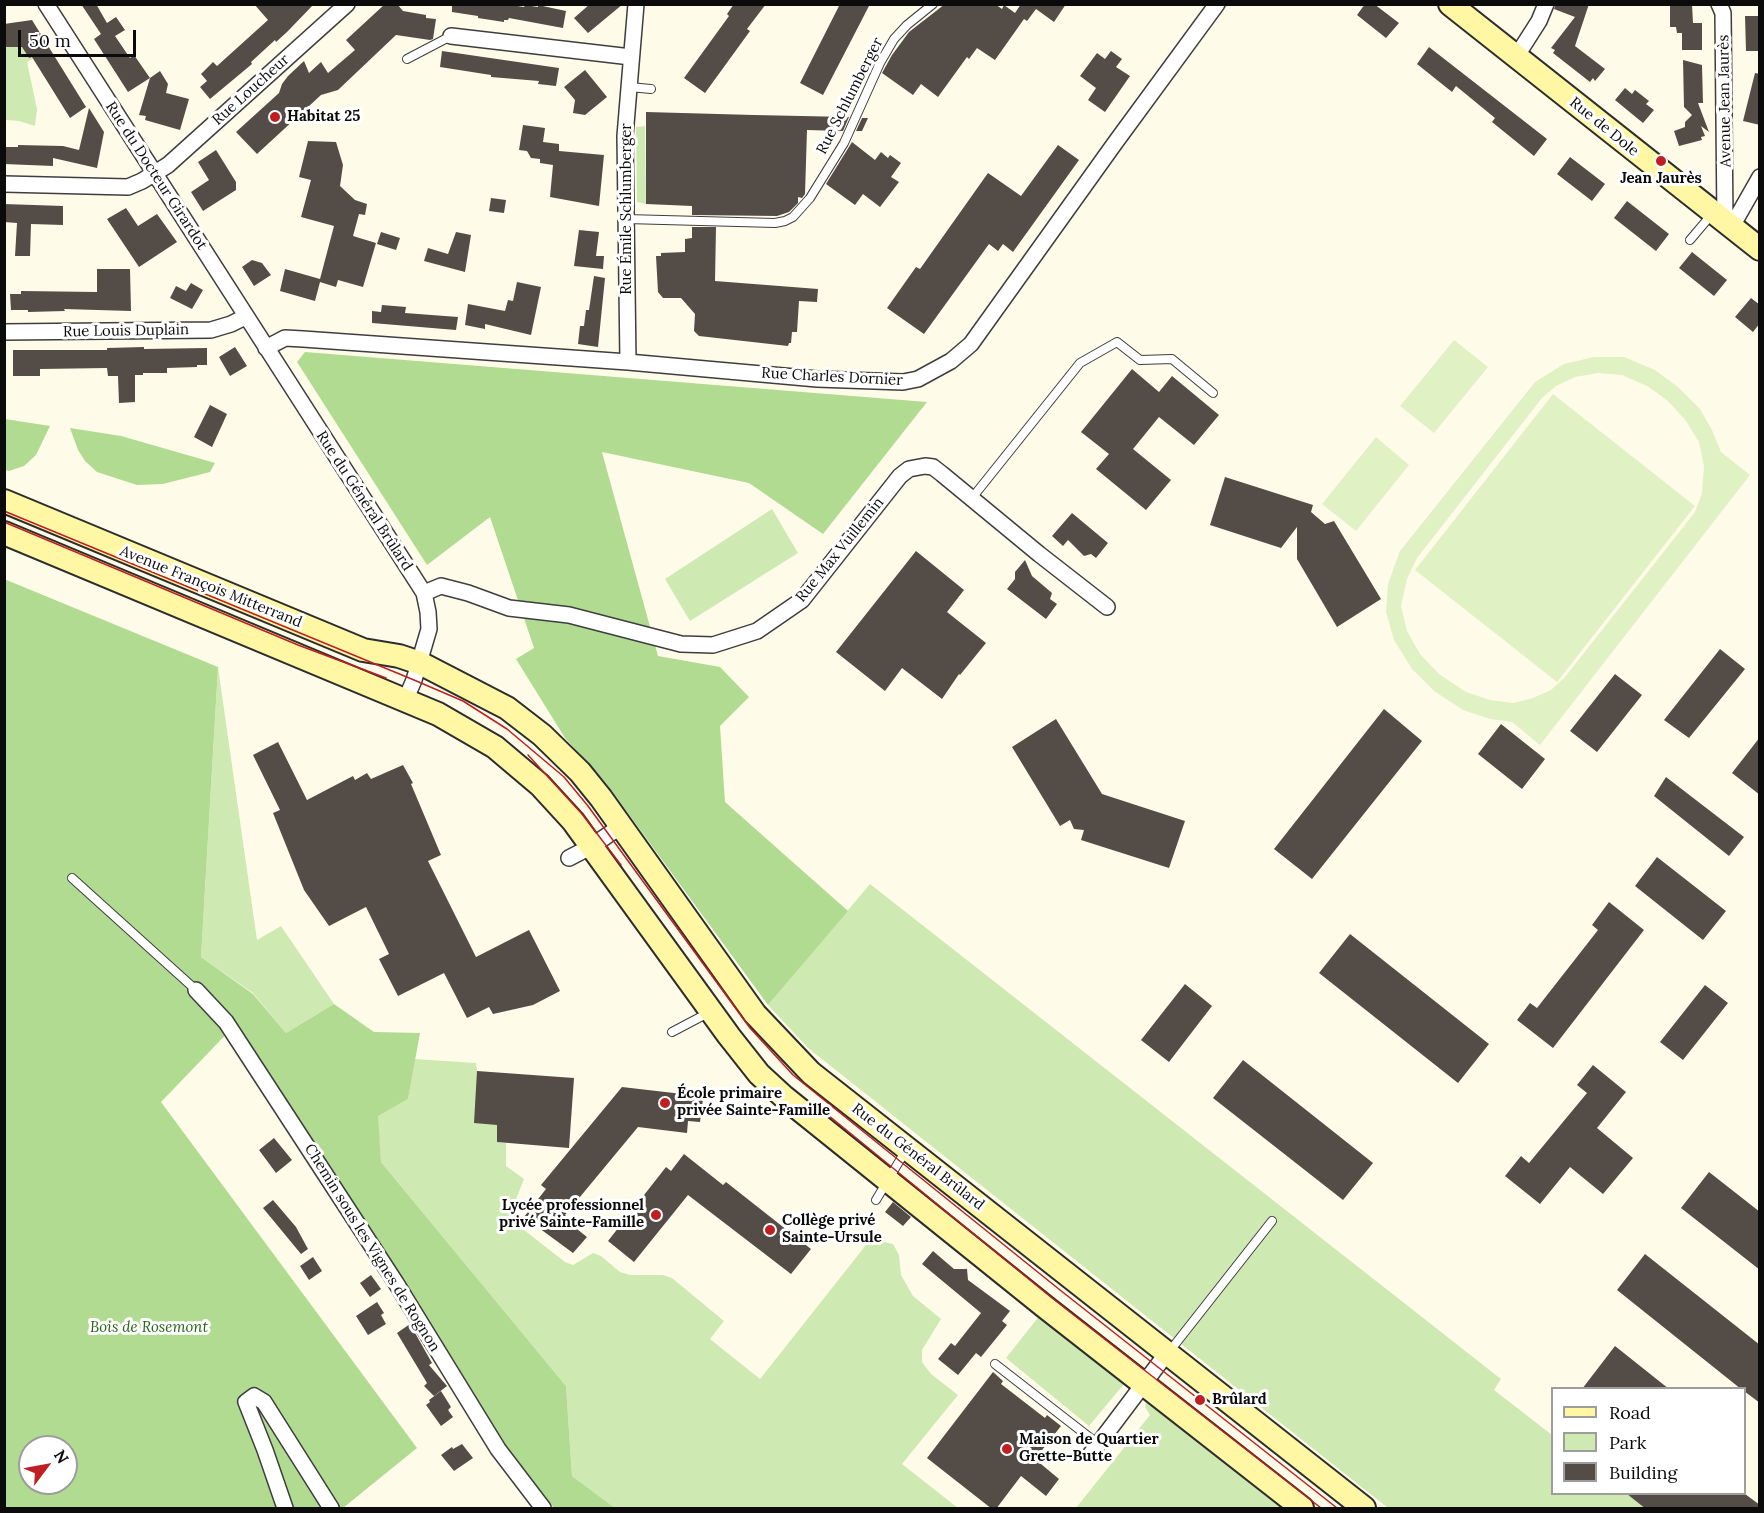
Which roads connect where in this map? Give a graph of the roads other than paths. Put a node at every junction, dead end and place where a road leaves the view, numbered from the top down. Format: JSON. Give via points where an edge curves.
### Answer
{"nodes":[{"id":1,"x":46,"y":4,"type":"edge"},
{"id":2,"x":347,"y":4,"type":"edge"},
{"id":3,"x":636,"y":4,"type":"edge"},
{"id":4,"x":933,"y":4,"type":"edge"},
{"id":5,"x":1217,"y":4,"type":"edge"},
{"id":6,"x":1450,"y":4,"type":"edge"},
{"id":7,"x":1546,"y":4,"type":"edge"},
{"id":8,"x":1723,"y":8,"type":"edge"},
{"id":9,"x":451,"y":36,"type":"joint"},
{"id":10,"x":631,"y":57,"type":"junction"},
{"id":11,"x":1516,"y":57,"type":"junction"},
{"id":12,"x":406,"y":60,"type":"dead end"},
{"id":13,"x":629,"y":87,"type":"junction"},
{"id":14,"x":651,"y":89,"type":"dead end"},
{"id":15,"x":154,"y":174,"type":"junction"},
{"id":16,"x":1760,"y":177,"type":"edge"},
{"id":17,"x":4,"y":184,"type":"edge"},
{"id":18,"x":626,"y":219,"type":"junction"},
{"id":19,"x":1723,"y":221,"type":"junction"},
{"id":20,"x":1690,"y":240,"type":"dead end"},
{"id":21,"x":1760,"y":249,"type":"edge"},
{"id":22,"x":246,"y":317,"type":"junction"},
{"id":23,"x":4,"y":332,"type":"edge"},
{"id":24,"x":266,"y":348,"type":"junction"},
{"id":25,"x":628,"y":362,"type":"junction"},
{"id":26,"x":1213,"y":393,"type":"dead end"},
{"id":27,"x":972,"y":498,"type":"junction"},
{"id":28,"x":4,"y":501,"type":"edge"},
{"id":29,"x":4,"y":533,"type":"edge"},
{"id":30,"x":424,"y":593,"type":"junction"},
{"id":31,"x":1107,"y":607,"type":"dead end"},
{"id":32,"x":420,"y":663,"type":"junction"},
{"id":33,"x":405,"y":701,"type":"junction"},
{"id":34,"x":621,"y":826,"type":"junction"},
{"id":35,"x":592,"y":846,"type":"junction"},
{"id":36,"x":569,"y":858,"type":"dead end"},
{"id":37,"x":72,"y":878,"type":"dead end"},
{"id":38,"x":196,"y":990,"type":"joint"},
{"id":39,"x":711,"y":1011,"type":"junction"},
{"id":40,"x":672,"y":1032,"type":"dead end"},
{"id":41,"x":907,"y":1148,"type":"junction"},
{"id":42,"x":887,"y":1181,"type":"junction"},
{"id":43,"x":876,"y":1200,"type":"dead end"},
{"id":44,"x":1272,"y":1221,"type":"dead end"},
{"id":45,"x":1167,"y":1353,"type":"junction"},
{"id":46,"x":995,"y":1364,"type":"dead end"},
{"id":47,"x":1144,"y":1384,"type":"junction"},
{"id":48,"x":1094,"y":1450,"type":"joint"},
{"id":49,"x":285,"y":1509,"type":"edge"},
{"id":50,"x":331,"y":1509,"type":"edge"},
{"id":51,"x":543,"y":1509,"type":"edge"},
{"id":52,"x":1302,"y":1509,"type":"edge"},
{"id":53,"x":1364,"y":1509,"type":"edge"}],
"edges":[{"from":1,"to":15,"type":"street","name":"Rue du Docteur Girardot"},
{"from":2,"to":15,"type":"street","name":"Rue Loucheur"},
{"from":3,"to":10,"type":"street","name":"Rue Émile Schlumberger"},
{"from":4,"to":18,"type":"lane","name":"Rue Schlumberger","via":[[894,39],[843,143],[810,198],[793,217],[774,223]]},
{"from":5,"to":25,"type":"street","name":"Rue Charles Dornier","via":[[971,344],[951,362],[931,374],[903,382],[818,379]]},
{"from":6,"to":11,"type":"main road","name":"Rue de Dole"},
{"from":7,"to":11,"type":"street"},
{"from":8,"to":19,"type":"street","name":"Avenue Jean Jaurès"},
{"from":9,"to":10,"type":"street"},
{"from":9,"to":12,"type":"lane"},
{"from":10,"to":13,"type":"street","name":"Rue Émile Schlumberger"},
{"from":11,"to":19,"type":"main road","name":"Rue de Dole"},
{"from":13,"to":14,"type":"lane"},
{"from":13,"to":18,"type":"street","name":"Rue Émile Schlumberger"},
{"from":15,"to":17,"type":"street","name":"Rue Loucheur","via":[[128,187]]},
{"from":15,"to":22,"type":"street","name":"Rue du Docteur Girardot"},
{"from":16,"to":19,"type":"street"},
{"from":18,"to":25,"type":"street","name":"Rue Émile Schlumberger"},
{"from":19,"to":20,"type":"lane"},
{"from":19,"to":21,"type":"main road","name":"Rue de Dole"},
{"from":22,"to":23,"type":"street","name":"Rue Louis Duplain","via":[[211,330]]},
{"from":22,"to":24,"type":"street","name":"Rue du Docteur Girardot"},
{"from":24,"to":25,"type":"street","name":"Rue Charles Dornier","via":[[285,338]]},
{"from":24,"to":30,"type":"street","name":"Rue du Général Brûlard"},
{"from":26,"to":27,"type":"lane","via":[[1172,359],[1140,360],[1117,342],[1080,363]]},
{"from":27,"to":30,"type":"street","name":"Rue Max Vuillemin","via":[[933,467],[909,469],[802,600],[757,631],[714,645],[681,644],[569,615],[509,608],[441,586]]},
{"from":27,"to":31,"type":"street","name":"Rue Max Vuillemin"},
{"from":28,"to":32,"type":"main road","name":"Avenue François Mitterrand","via":[[363,650]]},
{"from":29,"to":33,"type":"main road","name":"Avenue François Mitterrand"},
{"from":30,"to":32,"type":"street","name":"Rue du Général Brûlard","via":[[429,629]]},
{"from":32,"to":33,"type":"street","name":"Rue du Général Brûlard"},
{"from":32,"to":34,"type":"main road","name":"Rue du Général Brûlard","via":[[507,708],[542,735],[580,772]]},
{"from":33,"to":35,"type":"main road","via":[[438,714],[519,765],[560,806]]},
{"from":34,"to":35,"type":"street"},
{"from":34,"to":41,"type":"main road","name":"Rue du Général Brûlard","via":[[755,1014],[811,1073]]},
{"from":35,"to":36,"type":"street"},
{"from":35,"to":39,"type":"main road"},
{"from":37,"to":38,"type":"lane"},
{"from":38,"to":51,"type":"street","name":"Chemin sous les Vignes de Rognon","via":[[226,1022],[396,1283],[498,1449]]},
{"from":39,"to":40,"type":"lane"},
{"from":39,"to":42,"type":"main road","via":[[759,1074]]},
{"from":41,"to":42,"type":"lane"},
{"from":41,"to":45,"type":"main road","name":"Rue du Général Brûlard"},
{"from":42,"to":43,"type":"lane"},
{"from":42,"to":47,"type":"main road"},
{"from":44,"to":45,"type":"lane"},
{"from":45,"to":47,"type":"street"},
{"from":45,"to":53,"type":"main road","name":"Rue du Général Brûlard"},
{"from":46,"to":48,"type":"lane"},
{"from":47,"to":48,"type":"street"},
{"from":47,"to":52,"type":"main road"},
{"from":49,"to":50,"type":"street","via":[[246,1402],[254,1396],[264,1402]]}]}
